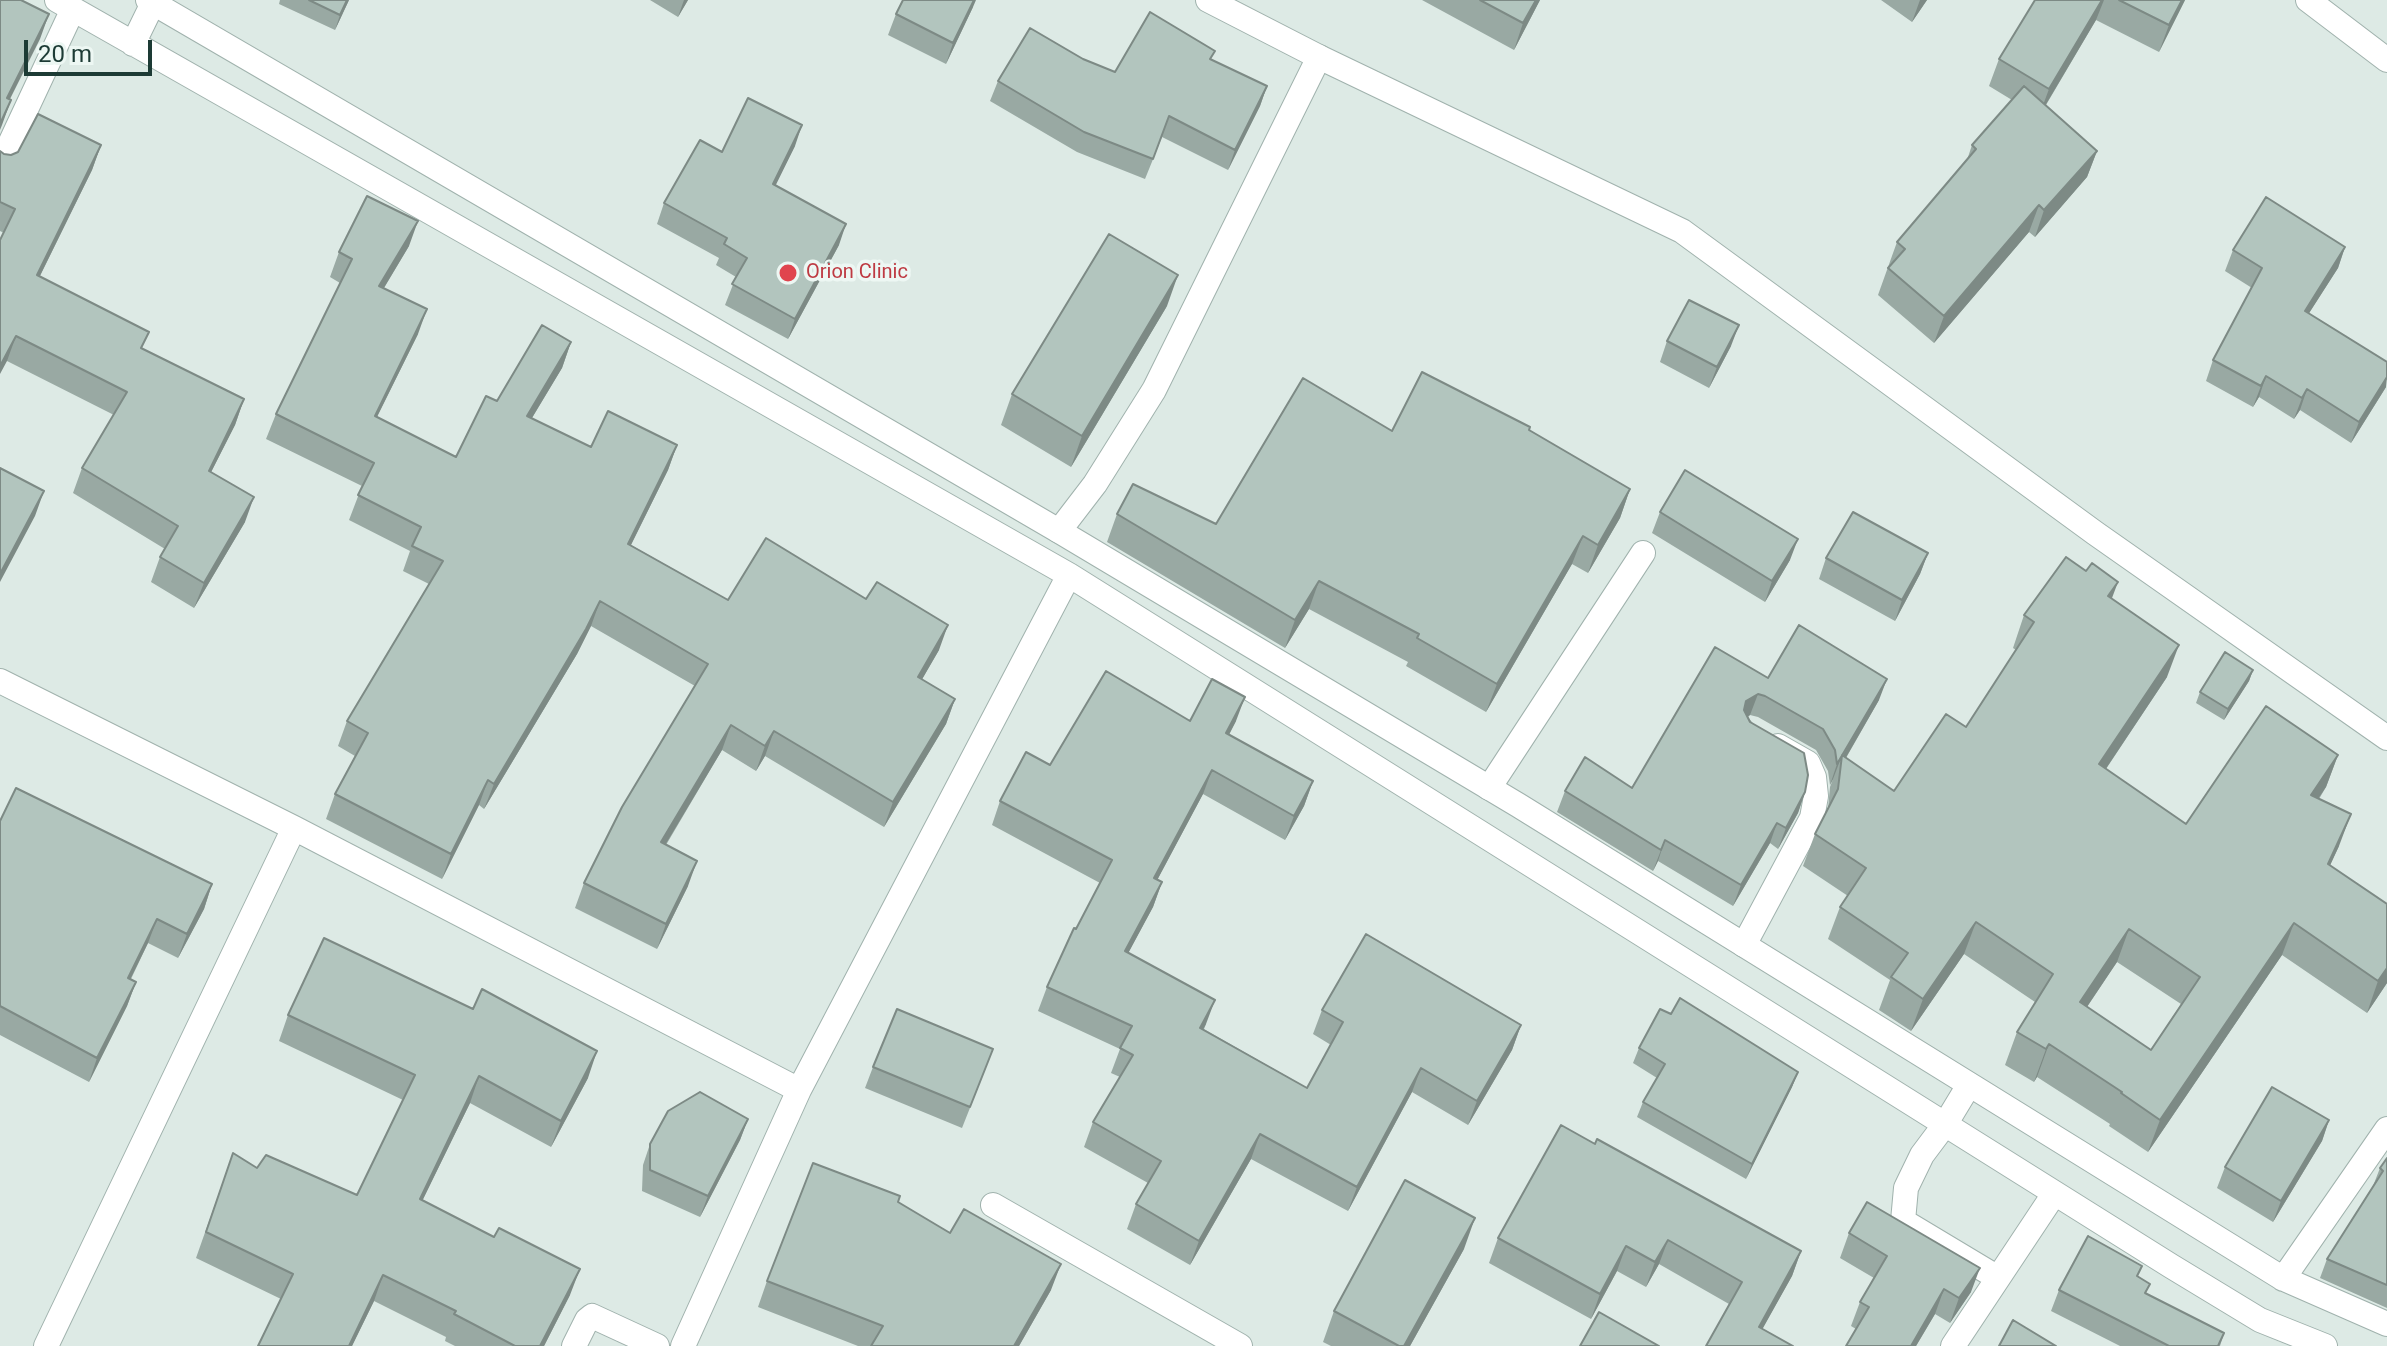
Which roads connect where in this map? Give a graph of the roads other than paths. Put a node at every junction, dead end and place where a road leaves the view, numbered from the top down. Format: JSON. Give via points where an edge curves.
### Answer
{"nodes":[{"id":1,"x":1208,"y":0,"type":"edge"},
{"id":2,"x":2308,"y":0,"type":"edge"},
{"id":3,"x":151,"y":1,"type":"edge"},
{"id":4,"x":65,"y":5,"type":"edge"},
{"id":5,"x":133,"y":44,"type":"junction"},
{"id":6,"x":1319,"y":57,"type":"junction"},
{"id":7,"x":2387,"y":60,"type":"edge"},
{"id":8,"x":387,"y":139,"type":"junction"},
{"id":9,"x":0,"y":165,"type":"edge"},
{"id":10,"x":365,"y":175,"type":"junction"},
{"id":11,"x":1059,"y":531,"type":"junction"},
{"id":12,"x":1643,"y":553,"type":"dead end"},
{"id":13,"x":1069,"y":575,"type":"junction"},
{"id":14,"x":0,"y":681,"type":"edge"},
{"id":15,"x":1763,"y":737,"type":"edge"},
{"id":16,"x":2387,"y":738,"type":"edge"},
{"id":17,"x":1489,"y":788,"type":"junction"},
{"id":18,"x":294,"y":828,"type":"junction"},
{"id":19,"x":1744,"y":945,"type":"junction"},
{"id":20,"x":1969,"y":1085,"type":"junction"},
{"id":21,"x":799,"y":1090,"type":"junction"},
{"id":22,"x":1946,"y":1123,"type":"junction"},
{"id":23,"x":2387,"y":1129,"type":"edge"},
{"id":24,"x":2054,"y":1194,"type":"junction"},
{"id":25,"x":993,"y":1205,"type":"dead end"},
{"id":26,"x":1998,"y":1278,"type":"junction"},
{"id":27,"x":2283,"y":1279,"type":"junction"},
{"id":28,"x":2387,"y":1324,"type":"edge"},
{"id":29,"x":46,"y":1346,"type":"edge"},
{"id":30,"x":574,"y":1346,"type":"edge"},
{"id":31,"x":657,"y":1346,"type":"edge"},
{"id":32,"x":683,"y":1346,"type":"edge"},
{"id":33,"x":1240,"y":1346,"type":"edge"},
{"id":34,"x":1953,"y":1346,"type":"edge"},
{"id":35,"x":2325,"y":1346,"type":"edge"}],
"edges":[{"from":1,"to":6,"type":"street"},
{"from":2,"to":7,"type":"street"},
{"from":3,"to":5,"type":"street"},
{"from":3,"to":8,"type":"street"},
{"from":4,"to":5,"type":"street"},
{"from":4,"to":9,"type":"street"},
{"from":5,"to":10,"type":"street"},
{"from":6,"to":11,"type":"street","via":[[1154,390]]},
{"from":6,"to":16,"type":"street","via":[[1682,231],[2095,533]]},
{"from":8,"to":10,"type":"street"},
{"from":8,"to":11,"type":"street"},
{"from":10,"to":13,"type":"street"},
{"from":11,"to":17,"type":"street"},
{"from":12,"to":17,"type":"street"},
{"from":13,"to":21,"type":"street"},
{"from":13,"to":22,"type":"street"},
{"from":14,"to":18,"type":"street"},
{"from":15,"to":19,"type":"street","via":[[1808,763],[1816,796],[1812,818]]},
{"from":17,"to":19,"type":"street"},
{"from":18,"to":21,"type":"street"},
{"from":18,"to":29,"type":"street"},
{"from":19,"to":20,"type":"street"},
{"from":20,"to":22,"type":"street"},
{"from":20,"to":27,"type":"street"},
{"from":21,"to":32,"type":"street"},
{"from":22,"to":24,"type":"street"},
{"from":22,"to":26,"type":"street","via":[[1906,1188],[1903,1221]]},
{"from":23,"to":27,"type":"street"},
{"from":24,"to":26,"type":"street"},
{"from":24,"to":35,"type":"street","via":[[2260,1320]]},
{"from":25,"to":33,"type":"street"},
{"from":26,"to":34,"type":"street"},
{"from":27,"to":28,"type":"street"},
{"from":30,"to":31,"type":"street","via":[[592,1316]]}]}
